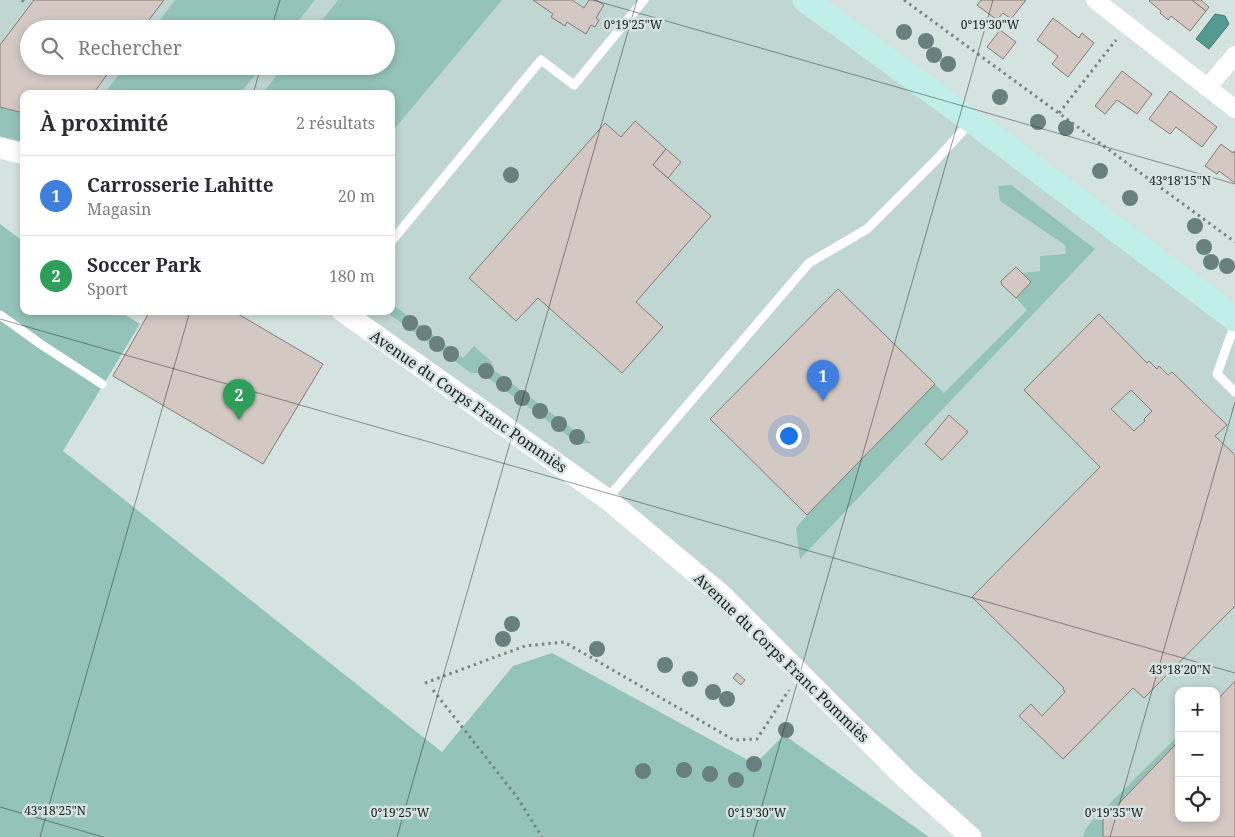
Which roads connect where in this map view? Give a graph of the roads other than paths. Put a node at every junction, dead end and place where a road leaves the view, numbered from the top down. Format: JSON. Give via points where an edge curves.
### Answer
{"nodes":[{"id":1,"x":644,"y":0,"type":"edge"},
{"id":2,"x":805,"y":0,"type":"edge"},
{"id":3,"x":1094,"y":0,"type":"edge"},
{"id":4,"x":1235,"y":55,"type":"edge"},
{"id":5,"x":1207,"y":88,"type":"junction"},
{"id":6,"x":1235,"y":109,"type":"edge"},
{"id":7,"x":972,"y":121,"type":"junction"},
{"id":8,"x":0,"y":148,"type":"edge"},
{"id":9,"x":20,"y":153,"type":"edge"},
{"id":10,"x":395,"y":237,"type":"edge"},
{"id":11,"x":0,"y":315,"type":"edge"},
{"id":12,"x":348,"y":315,"type":"edge"},
{"id":13,"x":1235,"y":319,"type":"edge"},
{"id":14,"x":1235,"y":324,"type":"edge"},
{"id":15,"x":102,"y":384,"type":"dead end"},
{"id":16,"x":1235,"y":392,"type":"edge"},
{"id":17,"x":607,"y":499,"type":"junction"},
{"id":18,"x":971,"y":837,"type":"edge"}],
"edges":[{"from":1,"to":10,"type":"lane","via":[[574,85],[541,60]]},
{"from":2,"to":7,"type":"main road"},
{"from":3,"to":5,"type":"street"},
{"from":4,"to":5,"type":"street"},
{"from":5,"to":6,"type":"street"},
{"from":7,"to":13,"type":"main road"},
{"from":7,"to":17,"type":"lane","via":[[867,229],[808,263]]},
{"from":8,"to":9,"type":"street"},
{"from":11,"to":15,"type":"lane"},
{"from":12,"to":17,"type":"street","name":"Avenue du Corps Franc Pommiès"},
{"from":14,"to":16,"type":"lane","via":[[1217,374]]},
{"from":17,"to":18,"type":"street","name":"Avenue du Corps Franc Pommiès","via":[[722,595],[907,780]]}]}
